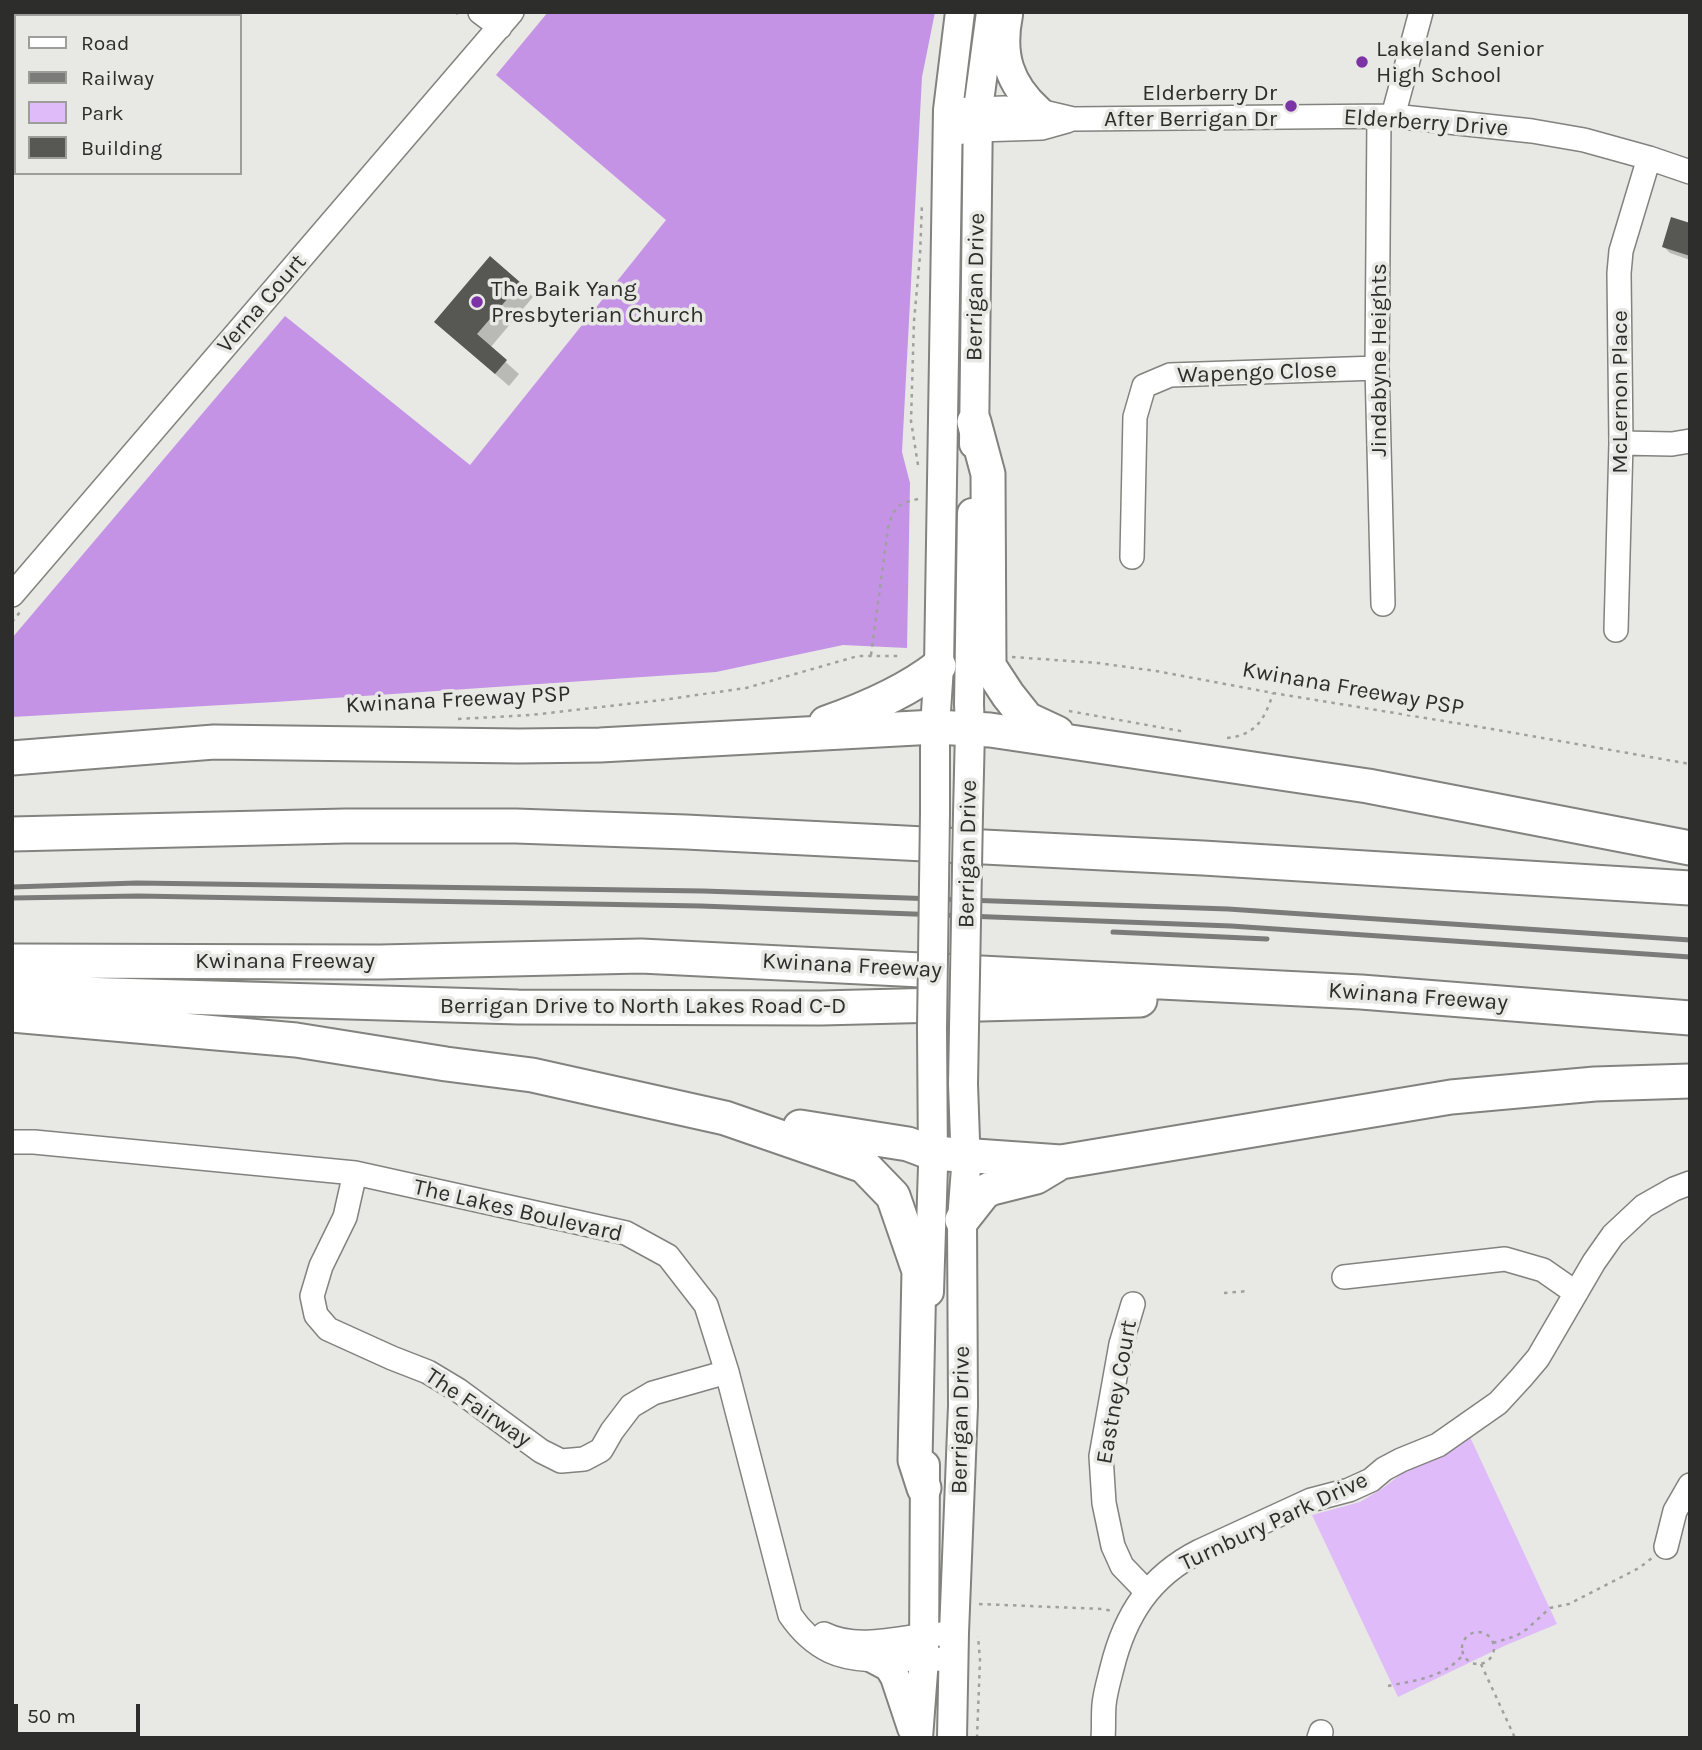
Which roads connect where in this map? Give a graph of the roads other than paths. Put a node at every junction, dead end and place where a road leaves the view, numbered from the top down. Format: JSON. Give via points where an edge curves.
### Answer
{"nodes":[{"id":1,"x":480,"y":12,"type":"edge"},
{"id":2,"x":960,"y":12,"type":"edge"},
{"id":3,"x":991,"y":12,"type":"edge"},
{"id":4,"x":1009,"y":12,"type":"edge"},
{"id":5,"x":1421,"y":12,"type":"edge"},
{"id":6,"x":506,"y":20,"type":"edge"},
{"id":7,"x":1038,"y":111,"type":"junction"},
{"id":8,"x":1386,"y":116,"type":"junction"},
{"id":9,"x":978,"y":120,"type":"junction"},
{"id":10,"x":1073,"y":120,"type":"junction"},
{"id":11,"x":948,"y":122,"type":"junction"},
{"id":12,"x":1649,"y":158,"type":"junction"},
{"id":13,"x":1690,"y":172,"type":"edge"},
{"id":14,"x":1377,"y":368,"type":"junction"},
{"id":15,"x":974,"y":422,"type":"junction"},
{"id":16,"x":1690,"y":441,"type":"edge"},
{"id":17,"x":1621,"y":443,"type":"junction"},
{"id":18,"x":1132,"y":557,"type":"dead end"},
{"id":19,"x":12,"y":595,"type":"edge"},
{"id":20,"x":1383,"y":604,"type":"dead end"},
{"id":21,"x":1616,"y":630,"type":"dead end"},
{"id":22,"x":939,"y":666,"type":"junction"},
{"id":23,"x":936,"y":727,"type":"junction"},
{"id":24,"x":970,"y":730,"type":"junction"},
{"id":25,"x":798,"y":733,"type":"junction"},
{"id":26,"x":1079,"y":742,"type":"junction"},
{"id":27,"x":12,"y":758,"type":"edge"},
{"id":28,"x":12,"y":815,"type":"edge"},
{"id":29,"x":345,"y":826,"type":"junction"},
{"id":30,"x":12,"y":834,"type":"edge"},
{"id":31,"x":1690,"y":848,"type":"edge"},
{"id":32,"x":1690,"y":888,"type":"edge"},
{"id":33,"x":12,"y":961,"type":"edge"},
{"id":34,"x":1273,"y":987,"type":"junction"},
{"id":35,"x":12,"y":992,"type":"edge"},
{"id":36,"x":12,"y":1015,"type":"edge"},
{"id":37,"x":1690,"y":1018,"type":"edge"},
{"id":38,"x":1690,"y":1081,"type":"edge"},
{"id":39,"x":724,"y":1118,"type":"junction"},
{"id":40,"x":12,"y":1142,"type":"edge"},
{"id":41,"x":948,"y":1154,"type":"junction"},
{"id":42,"x":1061,"y":1162,"type":"junction"},
{"id":43,"x":355,"y":1173,"type":"junction"},
{"id":44,"x":1690,"y":1183,"type":"edge"},
{"id":45,"x":962,"y":1220,"type":"junction"},
{"id":46,"x":1344,"y":1277,"type":"dead end"},
{"id":47,"x":1576,"y":1293,"type":"junction"},
{"id":48,"x":1133,"y":1304,"type":"dead end"},
{"id":49,"x":727,"y":1372,"type":"junction"},
{"id":50,"x":1690,"y":1485,"type":"edge"},
{"id":51,"x":924,"y":1489,"type":"junction"},
{"id":52,"x":1666,"y":1547,"type":"road end"},
{"id":53,"x":784,"y":1587,"type":"junction"},
{"id":54,"x":1147,"y":1592,"type":"junction"},
{"id":55,"x":924,"y":1646,"type":"junction"},
{"id":56,"x":954,"y":1647,"type":"junction"},
{"id":57,"x":874,"y":1659,"type":"junction"},
{"id":58,"x":916,"y":1738,"type":"edge"},
{"id":59,"x":953,"y":1738,"type":"edge"},
{"id":60,"x":1103,"y":1738,"type":"edge"}],
"edges":[{"from":1,"to":6,"type":"street"},
{"from":2,"to":11,"type":"main road","name":"Berrigan Drive"},
{"from":3,"to":9,"type":"main road","name":"Berrigan Drive"},
{"from":4,"to":7,"type":"main road","via":[[1005,30],[1009,64],[1017,88]]},
{"from":5,"to":8,"type":"street","name":"Jindabyne Heights"},
{"from":6,"to":19,"type":"street","name":"Verna Court"},
{"from":7,"to":9,"type":"street","name":"Elderberry Drive","via":[[1004,108]]},
{"from":7,"to":10,"type":"street","name":"Elderberry Drive"},
{"from":8,"to":10,"type":"street","name":"Elderberry Drive"},
{"from":8,"to":12,"type":"street","name":"Elderberry Drive","via":[[1532,131]]},
{"from":8,"to":14,"type":"street","name":"Jindabyne Heights"},
{"from":9,"to":10,"type":"street","name":"Elderberry Drive","via":[[1042,128]]},
{"from":9,"to":11,"type":"street","name":"Elderberry Drive"},
{"from":9,"to":15,"type":"main road","name":"Berrigan Drive"},
{"from":11,"to":22,"type":"main road","name":"Berrigan Drive"},
{"from":12,"to":13,"type":"street","name":"Elderberry Drive"},
{"from":12,"to":17,"type":"street","name":"McLernon Place","via":[[1621,251]]},
{"from":14,"to":18,"type":"street","name":"Wapengo Close","via":[[1170,375],[1144,386],[1135,416]]},
{"from":14,"to":20,"type":"street","name":"Jindabyne Heights"},
{"from":15,"to":24,"type":"main road","name":"Berrigan Drive"},
{"from":15,"to":26,"type":"highway","via":[[988,474],[989,666],[1027,719]]},
{"from":16,"to":17,"type":"street"},
{"from":17,"to":21,"type":"street","name":"McLernon Place"},
{"from":22,"to":23,"type":"main road","name":"Berrigan Drive"},
{"from":22,"to":25,"type":"highway","via":[[910,687]]},
{"from":23,"to":24,"type":"highway"},
{"from":23,"to":25,"type":"highway"},
{"from":23,"to":41,"type":"main road","name":"Berrigan Drive","bridge":true,"via":[[932,1028]]},
{"from":24,"to":26,"type":"highway"},
{"from":24,"to":41,"type":"main road","name":"Berrigan Drive","bridge":true,"via":[[962,1084]]},
{"from":25,"to":27,"type":"highway","via":[[600,745],[214,743]]},
{"from":26,"to":31,"type":"highway","via":[[1367,786]]},
{"from":28,"to":29,"type":"highway","via":[[306,816]]},
{"from":29,"to":30,"type":"highway"},
{"from":29,"to":32,"type":"highway","via":[[687,832]]},
{"from":33,"to":34,"type":"highway","name":"Kwinana Freeway","via":[[641,956]]},
{"from":34,"to":35,"type":"highway","name":"Berrigan Drive to North Lakes Road C-D","via":[[1143,1000],[821,1008],[518,1007]]},
{"from":34,"to":37,"type":"highway","name":"Kwinana Freeway"},
{"from":36,"to":39,"type":"highway","via":[[296,1040],[532,1075]]},
{"from":38,"to":42,"type":"highway","via":[[1451,1097]]},
{"from":39,"to":41,"type":"highway","via":[[908,1144]]},
{"from":39,"to":51,"type":"highway","via":[[864,1166],[893,1196],[919,1271],[915,1460]]},
{"from":40,"to":43,"type":"street","name":"The Lakes Boulevard"},
{"from":41,"to":42,"type":"highway"},
{"from":41,"to":45,"type":"main road","name":"Berrigan Drive","via":[[965,1168]]},
{"from":41,"to":51,"type":"main road","name":"Berrigan Drive"},
{"from":42,"to":45,"type":"highway","via":[[1036,1177],[984,1192]]},
{"from":43,"to":49,"type":"street","name":"The Lakes Boulevard","via":[[626,1233],[668,1256],[706,1305]]},
{"from":43,"to":49,"type":"street","name":"The Fairway","via":[[345,1217],[312,1296],[316,1315],[328,1329],[448,1384],[541,1451],[561,1461],[584,1460],[601,1451],[631,1406],[653,1393]]},
{"from":44,"to":47,"type":"street","name":"Turnbury Park Drive","via":[[1644,1206],[1613,1235]]},
{"from":45,"to":56,"type":"main road","name":"Berrigan Drive","via":[[963,1406]]},
{"from":46,"to":47,"type":"street","via":[[1505,1259],[1543,1270]]},
{"from":47,"to":54,"type":"street","name":"Turnbury Park Drive","via":[[1538,1358],[1498,1403],[1466,1426],[1371,1480],[1311,1500],[1186,1558]]},
{"from":48,"to":54,"type":"street","name":"Eastney Court","via":[[1121,1344],[1101,1456],[1113,1546],[1122,1566]]},
{"from":49,"to":53,"type":"street","name":"The Lakes Boulevard"},
{"from":50,"to":52,"type":"street","via":[[1675,1511]]},
{"from":51,"to":55,"type":"main road","name":"Berrigan Drive"},
{"from":53,"to":55,"type":"street","name":"The Lakes Boulevard","via":[[815,1630],[832,1638],[899,1640]]},
{"from":53,"to":57,"type":"street","name":"The Lakes Boulevard","via":[[790,1615],[811,1640],[844,1657]]},
{"from":54,"to":60,"type":"street","name":"Turnbury Park Drive","via":[[1122,1633],[1107,1687]]},
{"from":55,"to":56,"type":"street","name":"The Lakes Boulevard"},
{"from":55,"to":57,"type":"street","name":"The Lakes Boulevard","via":[[905,1660]]},
{"from":55,"to":58,"type":"main road","name":"Berrigan Drive"},
{"from":56,"to":59,"type":"main road","name":"Berrigan Drive"},
{"from":57,"to":58,"type":"main road","via":[[889,1667],[895,1677]]}]}
